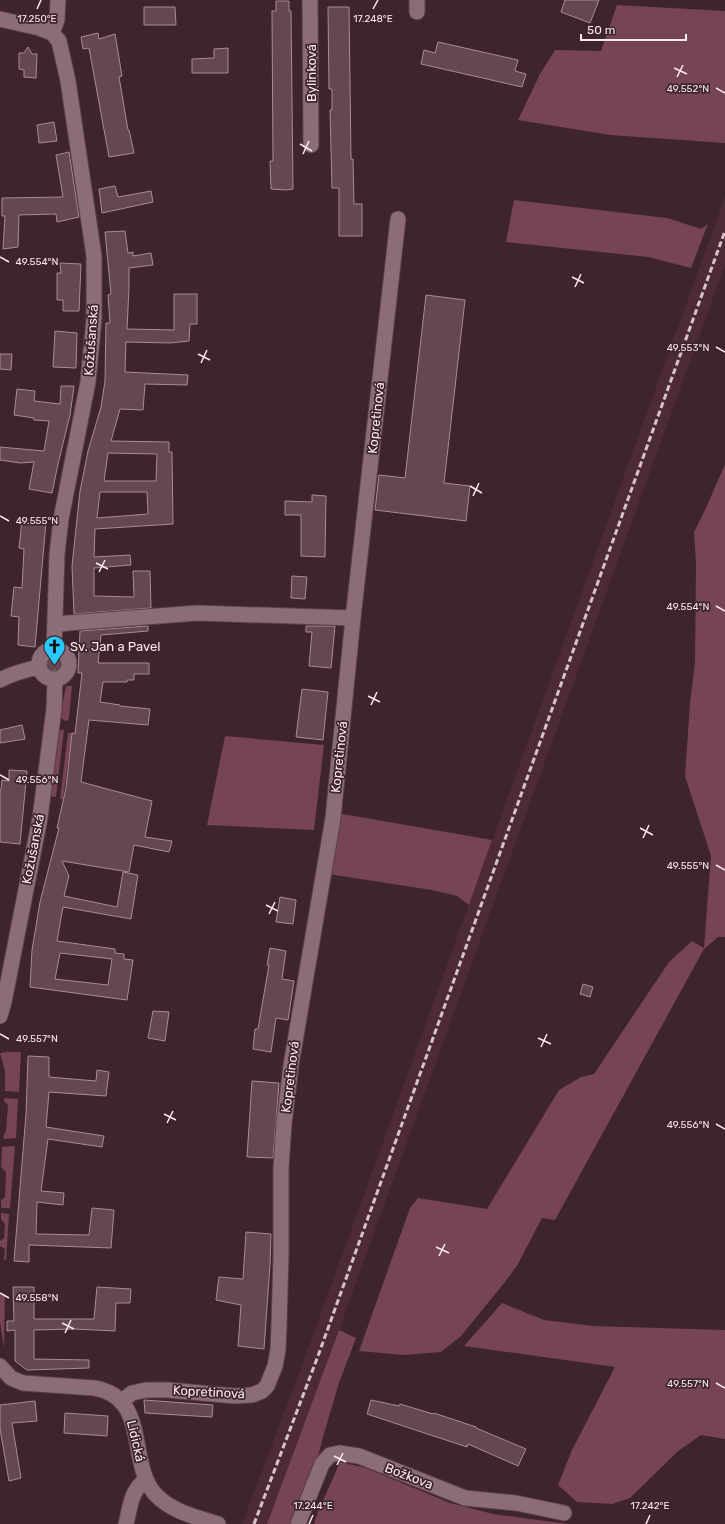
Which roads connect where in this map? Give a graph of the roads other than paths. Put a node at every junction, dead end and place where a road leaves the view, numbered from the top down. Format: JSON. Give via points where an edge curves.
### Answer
{"nodes":[{"id":1,"x":58,"y":0,"type":"edge"},
{"id":2,"x":310,"y":0,"type":"edge"},
{"id":3,"x":0,"y":19,"type":"edge"},
{"id":4,"x":52,"y":33,"type":"junction"},
{"id":5,"x":311,"y":145,"type":"dead end"},
{"id":6,"x":398,"y":219,"type":"dead end"},
{"id":7,"x":353,"y":618,"type":"junction"},
{"id":8,"x":55,"y":625,"type":"junction"},
{"id":9,"x":54,"y":650,"type":"junction"},
{"id":10,"x":39,"y":667,"type":"junction"},
{"id":11,"x":55,"y":679,"type":"junction"},
{"id":12,"x":0,"y":680,"type":"edge"},
{"id":13,"x":0,"y":1016,"type":"edge"},
{"id":14,"x":0,"y":1366,"type":"edge"},
{"id":15,"x":121,"y":1402,"type":"junction"},
{"id":16,"x":146,"y":1480,"type":"junction"},
{"id":17,"x":564,"y":1513,"type":"dead end"},
{"id":18,"x":126,"y":1524,"type":"edge"},
{"id":19,"x":218,"y":1524,"type":"edge"},
{"id":20,"x":298,"y":1524,"type":"edge"}],
"edges":[{"from":1,"to":4,"type":"street","via":[[57,20]]},
{"from":2,"to":5,"type":"street","name":"Bylinková"},
{"from":3,"to":4,"type":"street"},
{"from":4,"to":8,"type":"street","name":"Kožušanská","via":[[59,41],[65,67],[95,268],[94,319],[88,382],[61,519],[57,554]]},
{"from":6,"to":7,"type":"street","name":"Kopretinová"},
{"from":7,"to":8,"type":"street","via":[[197,613]]},
{"from":7,"to":15,"type":"street","name":"Kopretinová","via":[[333,818],[292,1058],[284,1124],[279,1326],[275,1366],[267,1386],[252,1395],[146,1390],[132,1393]]},
{"from":8,"to":9,"type":"street","name":"Kožušanská"},
{"from":9,"to":10,"type":"street","via":[[42,655]]},
{"from":9,"to":11,"type":"street","via":[[67,657],[69,666],[64,675]]},
{"from":10,"to":11,"type":"street","via":[[43,675]]},
{"from":10,"to":12,"type":"street","via":[[21,670]]},
{"from":11,"to":13,"type":"street","name":"Kožušanská","via":[[54,709],[40,818]]},
{"from":14,"to":15,"type":"street","name":"Lidická","via":[[7,1376],[18,1382],[97,1389],[110,1393]]},
{"from":15,"to":16,"type":"street","name":"Lidická","via":[[134,1426],[140,1464]]},
{"from":16,"to":18,"type":"street","via":[[136,1488]]},
{"from":16,"to":19,"type":"street","name":"Lidická","via":[[154,1493],[170,1506]]},
{"from":17,"to":20,"type":"street","name":"Božkova","via":[[516,1503],[465,1498],[359,1456],[339,1453],[330,1455],[322,1464]]}]}
